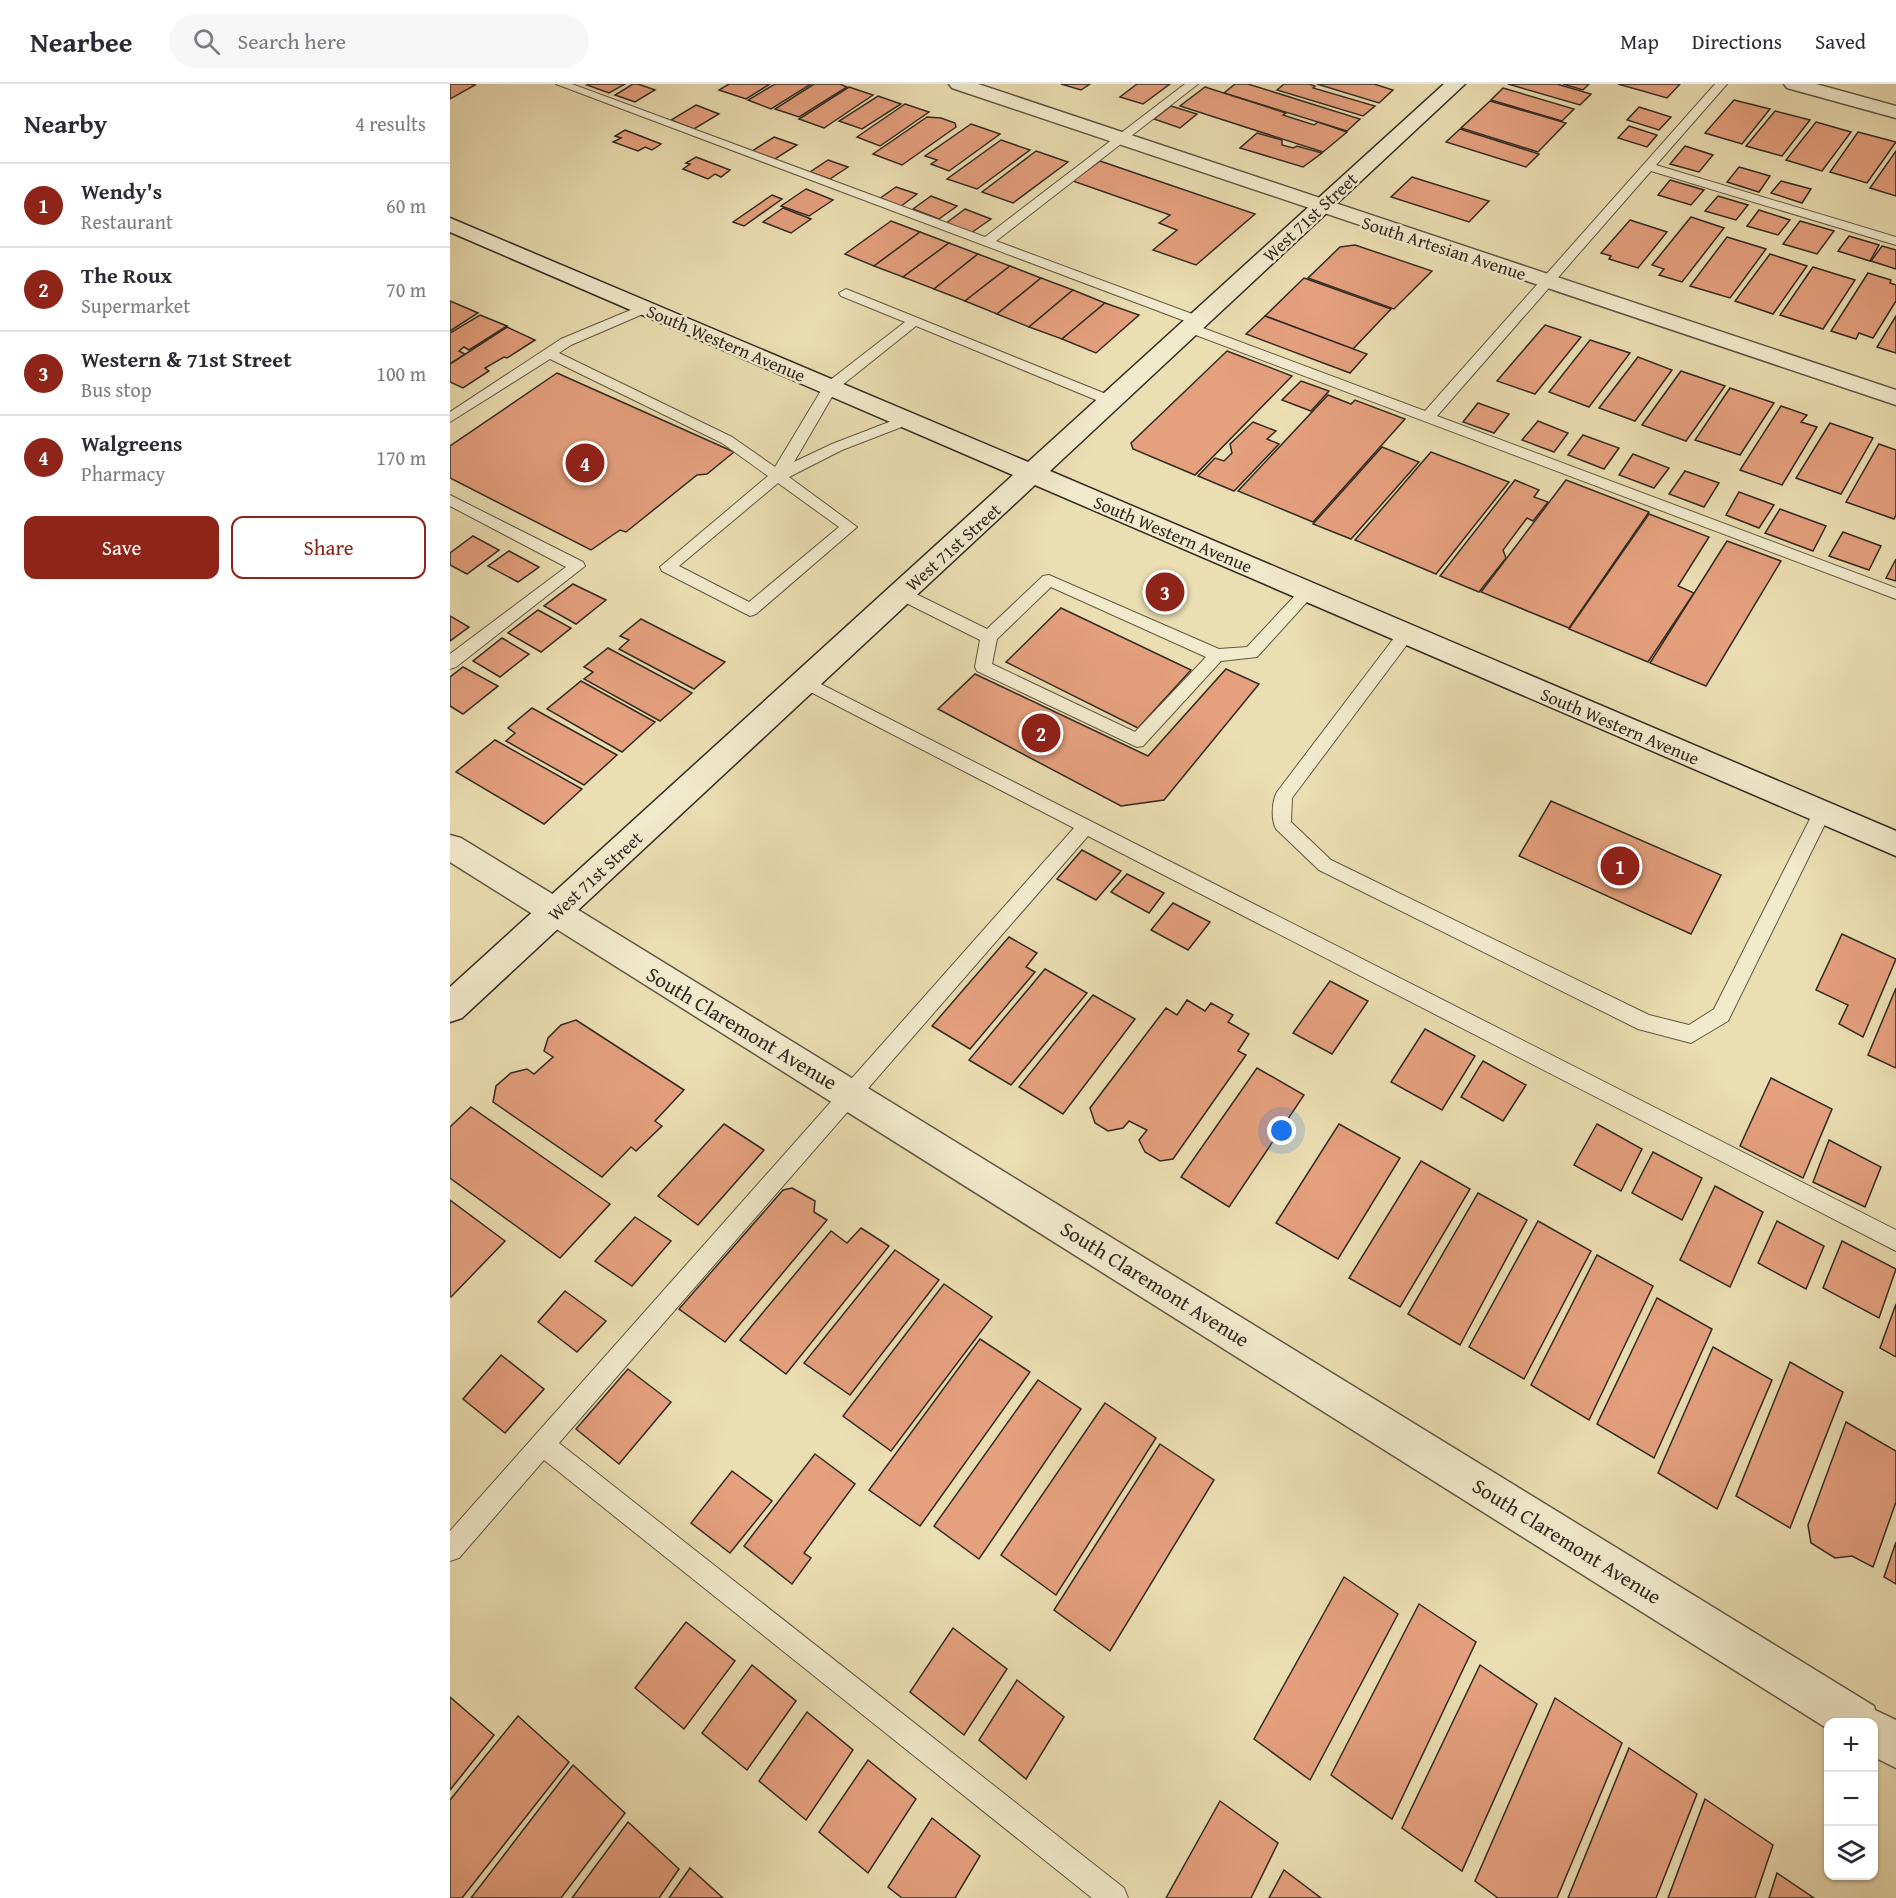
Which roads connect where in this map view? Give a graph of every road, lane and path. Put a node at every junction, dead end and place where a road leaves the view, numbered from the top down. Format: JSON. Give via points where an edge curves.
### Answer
{"nodes":[{"id":1,"x":562,"y":84,"type":"edge"},
{"id":2,"x":959,"y":84,"type":"edge"},
{"id":3,"x":1192,"y":84,"type":"edge"},
{"id":4,"x":1455,"y":84,"type":"edge"},
{"id":5,"x":1721,"y":84,"type":"edge"},
{"id":6,"x":1794,"y":84,"type":"edge"},
{"id":7,"x":1896,"y":112,"type":"edge"},
{"id":8,"x":1121,"y":139,"type":"junction"},
{"id":9,"x":1649,"y":166,"type":"junction"},
{"id":10,"x":1322,"y":207,"type":"junction"},
{"id":11,"x":450,"y":224,"type":"edge"},
{"id":12,"x":1896,"y":241,"type":"edge"},
{"id":13,"x":987,"y":242,"type":"junction"},
{"id":14,"x":1547,"y":282,"type":"junction"},
{"id":15,"x":846,"y":293,"type":"dead end"},
{"id":16,"x":645,"y":308,"type":"junction"},
{"id":17,"x":915,"y":321,"type":"junction"},
{"id":18,"x":1194,"y":324,"type":"junction"},
{"id":19,"x":549,"y":353,"type":"junction"},
{"id":20,"x":830,"y":387,"type":"junction"},
{"id":21,"x":1896,"y":398,"type":"edge"},
{"id":22,"x":1111,"y":401,"type":"junction"},
{"id":23,"x":450,"y":418,"type":"edge"},
{"id":24,"x":1427,"y":418,"type":"junction"},
{"id":25,"x":907,"y":420,"type":"junction"},
{"id":26,"x":1033,"y":474,"type":"junction"},
{"id":27,"x":776,"y":477,"type":"junction"},
{"id":28,"x":450,"y":500,"type":"edge"},
{"id":29,"x":1308,"y":592,"type":"junction"},
{"id":30,"x":902,"y":594,"type":"junction"},
{"id":31,"x":1896,"y":594,"type":"edge"},
{"id":32,"x":1406,"y":634,"type":"junction"},
{"id":33,"x":989,"y":637,"type":"junction"},
{"id":34,"x":1217,"y":655,"type":"junction"},
{"id":35,"x":450,"y":663,"type":"edge"},
{"id":36,"x":805,"y":682,"type":"junction"},
{"id":37,"x":1822,"y":813,"type":"junction"},
{"id":38,"x":1086,"y":826,"type":"junction"},
{"id":39,"x":1896,"y":844,"type":"edge"},
{"id":40,"x":450,"y":848,"type":"edge"},
{"id":41,"x":555,"y":913,"type":"junction"},
{"id":42,"x":450,"y":1008,"type":"edge"},
{"id":43,"x":850,"y":1094,"type":"junction"},
{"id":44,"x":1896,"y":1241,"type":"edge"},
{"id":45,"x":542,"y":1444,"type":"junction"},
{"id":46,"x":450,"y":1549,"type":"edge"},
{"id":47,"x":1852,"y":1718,"type":"edge"},
{"id":48,"x":1878,"y":1735,"type":"edge"},
{"id":49,"x":1896,"y":1746,"type":"edge"},
{"id":50,"x":1113,"y":1898,"type":"edge"}],
"edges":[{"from":1,"to":13,"type":"lane"},
{"from":2,"to":8,"type":"main road","name":"South Artesian Avenue"},
{"from":3,"to":8,"type":"lane"},
{"from":4,"to":10,"type":"main road","name":"West 71st Street"},
{"from":5,"to":9,"type":"lane"},
{"from":6,"to":7,"type":"main road"},
{"from":8,"to":10,"type":"main road","name":"South Artesian Avenue"},
{"from":8,"to":13,"type":"lane"},
{"from":9,"to":12,"type":"lane"},
{"from":9,"to":14,"type":"lane"},
{"from":10,"to":14,"type":"main road","name":"South Artesian Avenue"},
{"from":10,"to":18,"type":"main road","name":"West 71st Street"},
{"from":11,"to":16,"type":"main road","name":"South Western Avenue"},
{"from":13,"to":18,"type":"lane"},
{"from":14,"to":21,"type":"main road","name":"South Artesian Avenue"},
{"from":14,"to":24,"type":"lane"},
{"from":15,"to":17,"type":"lane"},
{"from":16,"to":19,"type":"lane"},
{"from":16,"to":20,"type":"main road","name":"South Western Avenue"},
{"from":17,"to":20,"type":"lane"},
{"from":17,"to":22,"type":"lane"},
{"from":18,"to":22,"type":"main road","name":"West 71st Street"},
{"from":18,"to":24,"type":"lane"},
{"from":19,"to":23,"type":"lane"},
{"from":19,"to":27,"type":"lane","via":[[727,440]]},
{"from":20,"to":25,"type":"main road","name":"South Western Avenue"},
{"from":20,"to":27,"type":"lane"},
{"from":22,"to":26,"type":"main road","name":"West 71st Street"},
{"from":24,"to":31,"type":"lane"},
{"from":25,"to":26,"type":"main road","name":"South Western Avenue"},
{"from":25,"to":27,"type":"lane","via":[[837,447]]},
{"from":26,"to":29,"type":"main road","name":"South Western Avenue"},
{"from":26,"to":30,"type":"main road","name":"West 71st Street"},
{"from":27,"to":27,"type":"lane","via":[[767,485],[668,567],[750,610],[849,526]]},
{"from":28,"to":35,"type":"lane","via":[[578,566]]},
{"from":29,"to":32,"type":"main road","name":"South Western Avenue"},
{"from":29,"to":34,"type":"lane","via":[[1251,653]]},
{"from":30,"to":33,"type":"lane"},
{"from":30,"to":36,"type":"main road","name":"West 71st Street"},
{"from":32,"to":37,"type":"main road","name":"South Western Avenue"},
{"from":32,"to":37,"type":"lane","via":[[1283,797],[1282,824],[1324,865],[1645,1023],[1691,1034],[1722,1015]]},
{"from":33,"to":34,"type":"lane","via":[[1049,580]]},
{"from":33,"to":34,"type":"lane","via":[[983,667],[1137,741]]},
{"from":36,"to":38,"type":"lane"},
{"from":36,"to":41,"type":"main road","name":"West 71st Street"},
{"from":37,"to":39,"type":"main road","name":"South Western Avenue"},
{"from":38,"to":43,"type":"lane"},
{"from":38,"to":44,"type":"lane"},
{"from":40,"to":41,"type":"main road","name":"South Claremont Avenue"},
{"from":41,"to":42,"type":"main road","name":"West 71st Street"},
{"from":41,"to":43,"type":"main road","name":"South Claremont Avenue"},
{"from":43,"to":45,"type":"lane"},
{"from":43,"to":47,"type":"main road","name":"South Claremont Avenue"},
{"from":45,"to":46,"type":"lane"},
{"from":45,"to":50,"type":"lane"},
{"from":48,"to":49,"type":"main road"}]}
